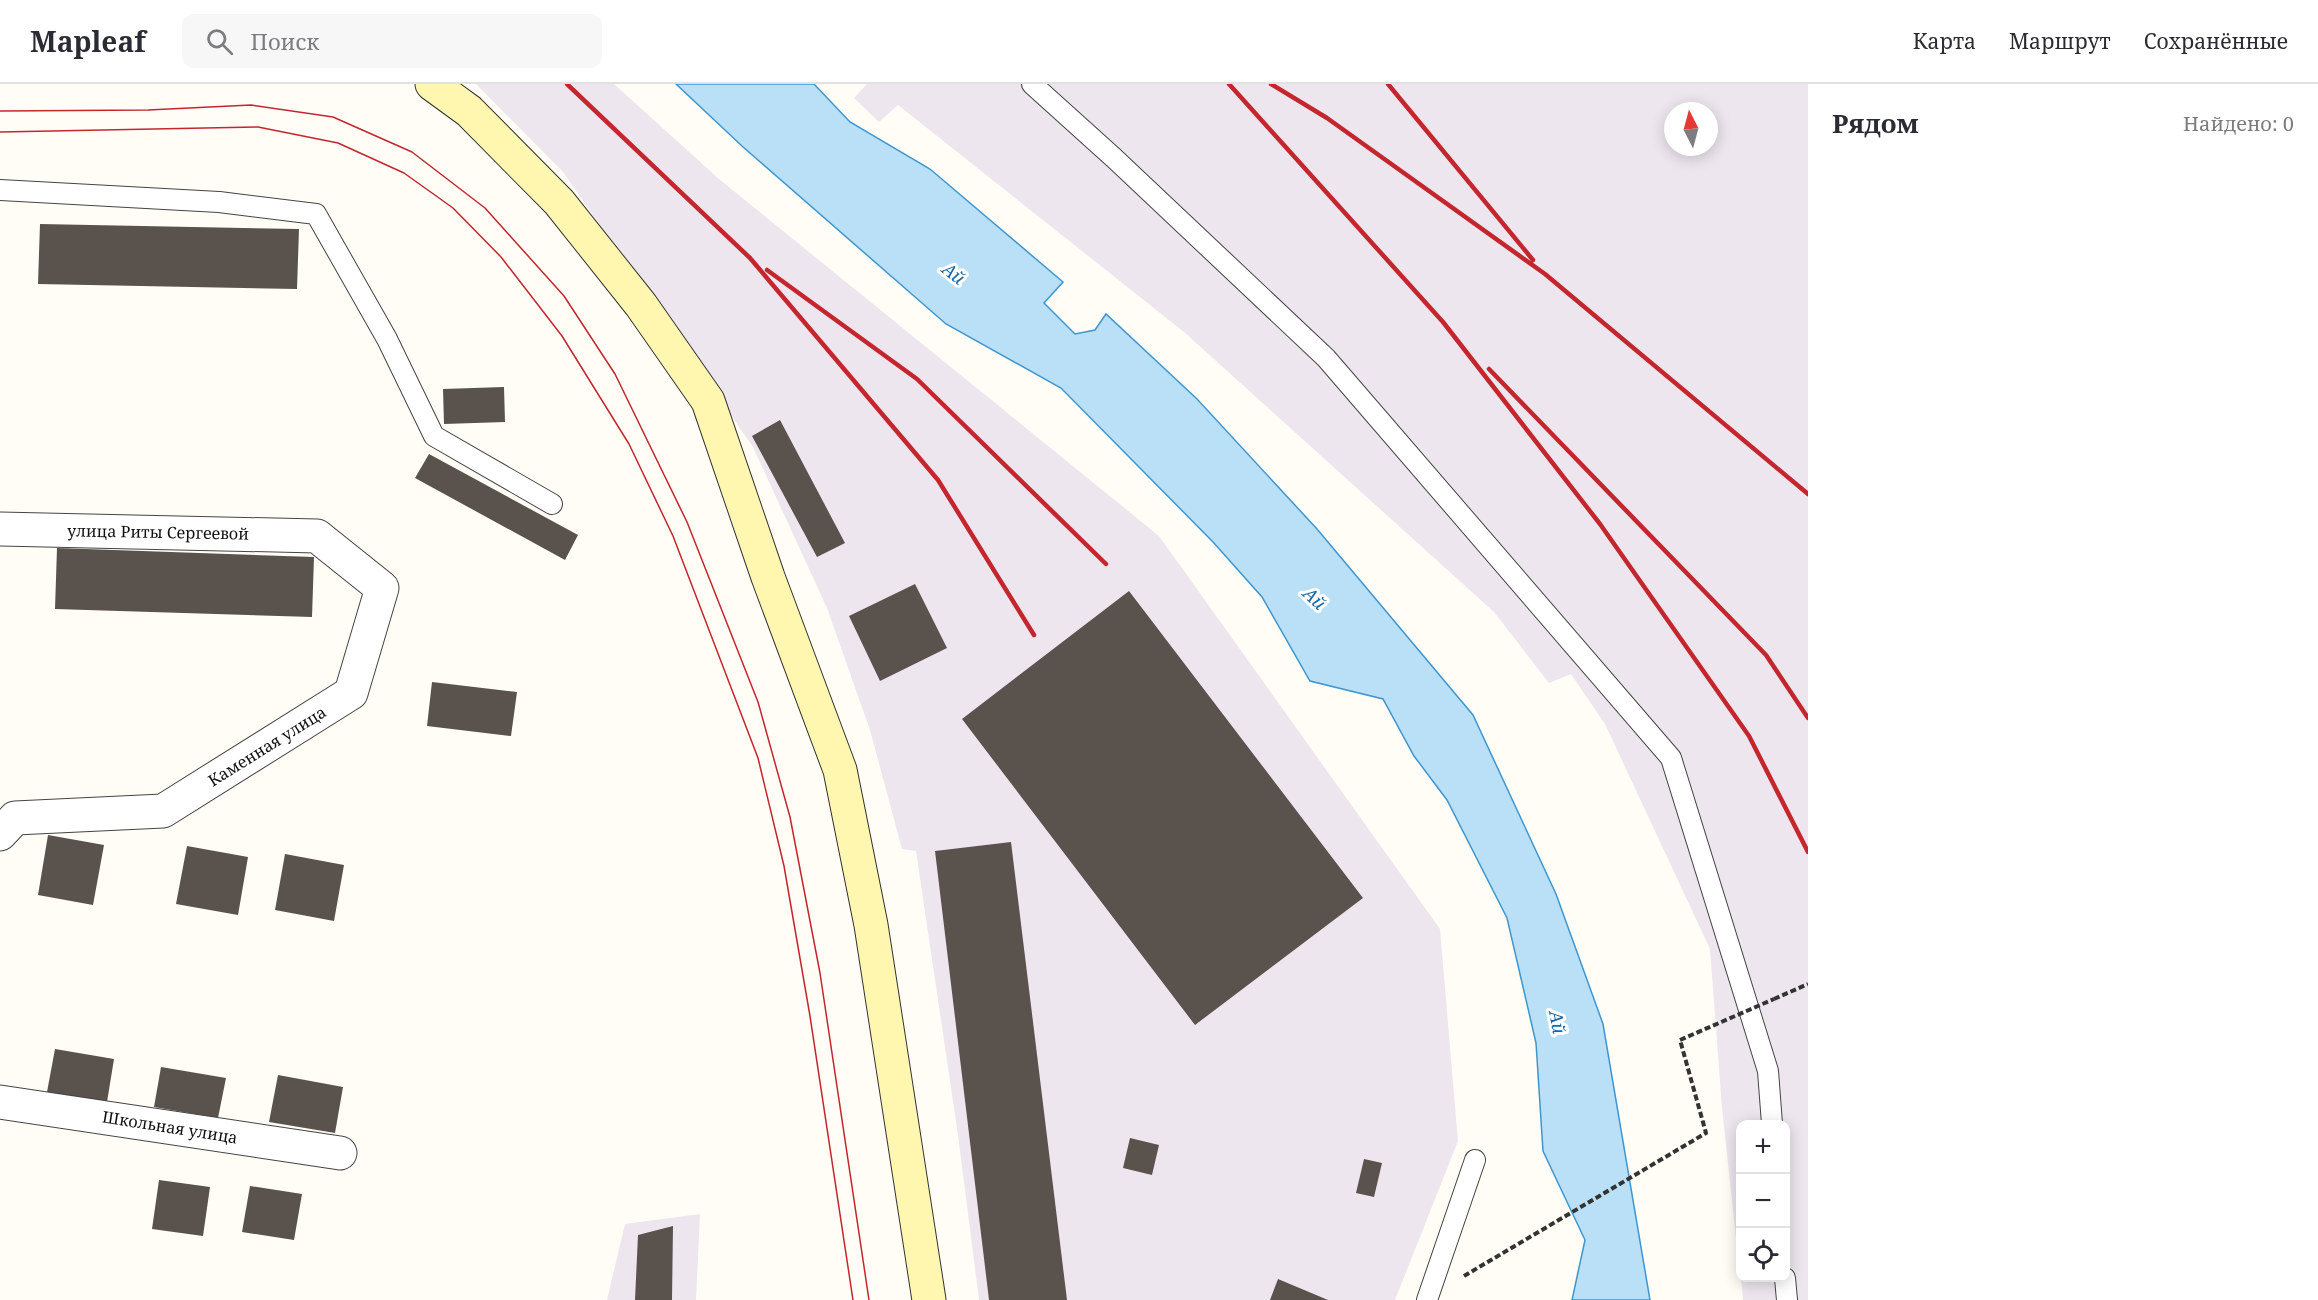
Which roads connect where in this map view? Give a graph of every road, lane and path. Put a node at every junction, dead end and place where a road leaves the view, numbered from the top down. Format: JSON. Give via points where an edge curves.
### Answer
{"nodes":[{"id":1,"x":432,"y":84,"type":"edge"},
{"id":2,"x":1032,"y":84,"type":"edge"},
{"id":3,"x":0,"y":190,"type":"edge"},
{"id":4,"x":552,"y":504,"type":"dead end"},
{"id":5,"x":0,"y":529,"type":"edge"},
{"id":6,"x":316,"y":536,"type":"joint"},
{"id":7,"x":0,"y":834,"type":"edge"},
{"id":8,"x":1808,"y":984,"type":"edge"},
{"id":9,"x":0,"y":1102,"type":"edge"},
{"id":10,"x":1772,"y":1120,"type":"edge"},
{"id":11,"x":340,"y":1153,"type":"dead end"},
{"id":12,"x":1475,"y":1160,"type":"dead end"},
{"id":13,"x":1461,"y":1278,"type":"dead end"},
{"id":14,"x":1785,"y":1282,"type":"edge"},
{"id":15,"x":930,"y":1300,"type":"edge"},
{"id":16,"x":1427,"y":1300,"type":"edge"},
{"id":17,"x":1787,"y":1300,"type":"edge"}],
"edges":[{"from":1,"to":15,"type":"main road","via":[[469,111],[559,202],[641,305],[708,401],[840,770],[872,925]]},
{"from":2,"to":10,"type":"lane","via":[[1326,358],[1671,758],[1768,1071]]},
{"from":3,"to":4,"type":"lane","via":[[219,202],[316,214],[387,339],[434,436]]},
{"from":5,"to":6,"type":"street","name":"улица Риты Сергеевой"},
{"from":6,"to":7,"type":"street","name":"Каменная улица","via":[[382,588],[351,693],[163,811],[15,818]]},
{"from":8,"to":13,"type":"path","bridge":true,"via":[[1680,1040],[1706,1132]]},
{"from":9,"to":11,"type":"street","name":"Школьная улица"},
{"from":12,"to":16,"type":"lane"},
{"from":14,"to":17,"type":"lane"}]}
